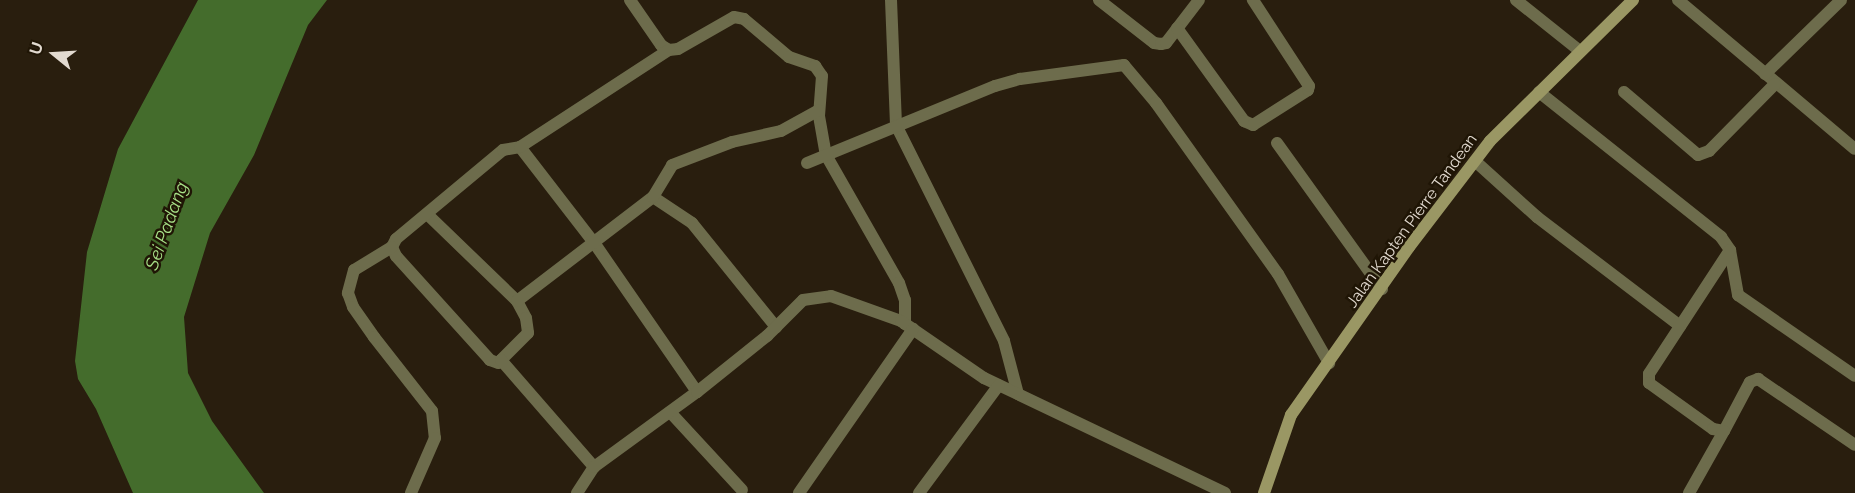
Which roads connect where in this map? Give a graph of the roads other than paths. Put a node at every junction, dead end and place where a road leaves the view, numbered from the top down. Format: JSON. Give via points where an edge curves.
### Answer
{"nodes":[{"id":1,"x":630,"y":0,"type":"edge"},
{"id":2,"x":891,"y":0,"type":"edge"},
{"id":3,"x":1099,"y":0,"type":"edge"},
{"id":4,"x":1199,"y":0,"type":"edge"},
{"id":5,"x":1253,"y":0,"type":"edge"},
{"id":6,"x":1516,"y":0,"type":"edge"},
{"id":7,"x":1633,"y":0,"type":"edge"},
{"id":8,"x":1678,"y":0,"type":"edge"},
{"id":9,"x":1841,"y":0,"type":"edge"},
{"id":10,"x":1177,"y":28,"type":"junction"},
{"id":11,"x":669,"y":50,"type":"junction"},
{"id":12,"x":1580,"y":51,"type":"junction"},
{"id":13,"x":1765,"y":74,"type":"junction"},
{"id":14,"x":1775,"y":84,"type":"junction"},
{"id":15,"x":1539,"y":92,"type":"junction"},
{"id":16,"x":1623,"y":92,"type":"dead end"},
{"id":17,"x":819,"y":110,"type":"junction"},
{"id":18,"x":896,"y":125,"type":"junction"},
{"id":19,"x":1277,"y":143,"type":"dead end"},
{"id":20,"x":520,"y":147,"type":"junction"},
{"id":21,"x":1855,"y":150,"type":"edge"},
{"id":22,"x":826,"y":155,"type":"junction"},
{"id":23,"x":1474,"y":161,"type":"junction"},
{"id":24,"x":807,"y":163,"type":"dead end"},
{"id":25,"x":653,"y":197,"type":"junction"},
{"id":26,"x":427,"y":214,"type":"junction"},
{"id":27,"x":595,"y":244,"type":"junction"},
{"id":28,"x":392,"y":247,"type":"junction"},
{"id":29,"x":1730,"y":250,"type":"junction"},
{"id":30,"x":1382,"y":289,"type":"junction"},
{"id":31,"x":517,"y":301,"type":"junction"},
{"id":32,"x":909,"y":326,"type":"junction"},
{"id":33,"x":1680,"y":326,"type":"junction"},
{"id":34,"x":776,"y":327,"type":"junction"},
{"id":35,"x":501,"y":360,"type":"junction"},
{"id":36,"x":1329,"y":363,"type":"junction"},
{"id":37,"x":1855,"y":376,"type":"edge"},
{"id":38,"x":999,"y":385,"type":"junction"},
{"id":39,"x":697,"y":392,"type":"junction"},
{"id":40,"x":1018,"y":394,"type":"junction"},
{"id":41,"x":670,"y":412,"type":"junction"},
{"id":42,"x":1724,"y":430,"type":"junction"},
{"id":43,"x":1855,"y":445,"type":"edge"},
{"id":44,"x":594,"y":467,"type":"junction"},
{"id":45,"x":742,"y":490,"type":"dead end"},
{"id":46,"x":411,"y":493,"type":"edge"},
{"id":47,"x":577,"y":493,"type":"edge"},
{"id":48,"x":799,"y":493,"type":"edge"},
{"id":49,"x":919,"y":493,"type":"edge"},
{"id":50,"x":1225,"y":493,"type":"edge"},
{"id":51,"x":1264,"y":493,"type":"edge"},
{"id":52,"x":1689,"y":493,"type":"edge"}],
"edges":[{"from":1,"to":11,"type":"street","via":[[661,45]]},
{"from":2,"to":18,"type":"street"},
{"from":3,"to":10,"type":"street","via":[[1154,43],[1166,43]]},
{"from":4,"to":10,"type":"street"},
{"from":5,"to":10,"type":"street","via":[[1308,90],[1253,125],[1244,121]]},
{"from":6,"to":12,"type":"street"},
{"from":7,"to":12,"type":"main road","name":"Jalan Kapten Pierre Tandean"},
{"from":8,"to":13,"type":"street"},
{"from":9,"to":13,"type":"street"},
{"from":11,"to":17,"type":"street","via":[[678,50],[734,16],[744,19],[789,57],[815,66],[822,76]]},
{"from":11,"to":20,"type":"street"},
{"from":12,"to":15,"type":"main road","name":"Jalan Kapten Pierre Tandean"},
{"from":13,"to":14,"type":"street"},
{"from":14,"to":16,"type":"street","via":[[1709,151],[1698,155]]},
{"from":14,"to":21,"type":"street"},
{"from":15,"to":23,"type":"main road","name":"Jalan Kapten Pierre Tandean"},
{"from":15,"to":29,"type":"street","via":[[1698,215]]},
{"from":17,"to":22,"type":"street"},
{"from":17,"to":25,"type":"street","via":[[781,131],[732,142],[672,165]]},
{"from":18,"to":22,"type":"street"},
{"from":18,"to":36,"type":"street","via":[[1020,79],[1124,64],[1278,274]]},
{"from":18,"to":40,"type":"street","via":[[1004,341]]},
{"from":19,"to":30,"type":"street"},
{"from":20,"to":26,"type":"street","via":[[503,150]]},
{"from":20,"to":27,"type":"street"},
{"from":22,"to":24,"type":"street"},
{"from":22,"to":32,"type":"street","via":[[899,283]]},
{"from":23,"to":30,"type":"main road","name":"Jalan Kapten Pierre Tandean"},
{"from":23,"to":33,"type":"street","via":[[1538,217]]},
{"from":25,"to":27,"type":"street"},
{"from":25,"to":34,"type":"street","via":[[692,223]]},
{"from":26,"to":28,"type":"street","via":[[396,239]]},
{"from":26,"to":31,"type":"street"},
{"from":27,"to":31,"type":"street"},
{"from":27,"to":39,"type":"street"},
{"from":28,"to":35,"type":"street","via":[[490,360]]},
{"from":28,"to":46,"type":"street","via":[[354,270],[348,292],[369,329],[432,411],[435,438]]},
{"from":29,"to":33,"type":"street"},
{"from":29,"to":37,"type":"street","via":[[1738,295]]},
{"from":30,"to":36,"type":"main road","name":"Jalan Kapten Pierre Tandean"},
{"from":31,"to":35,"type":"street","via":[[529,324],[528,333]]},
{"from":32,"to":34,"type":"street","via":[[862,304],[831,296],[803,300]]},
{"from":32,"to":38,"type":"street"},
{"from":32,"to":48,"type":"street"},
{"from":33,"to":42,"type":"street","via":[[1649,374],[1649,383],[1713,429]]},
{"from":34,"to":39,"type":"street"},
{"from":35,"to":44,"type":"street"},
{"from":36,"to":51,"type":"main road","name":"Jalan Kapten Pierre Tandean","via":[[1291,415]]},
{"from":38,"to":40,"type":"street"},
{"from":38,"to":49,"type":"street"},
{"from":39,"to":41,"type":"street"},
{"from":40,"to":50,"type":"street"},
{"from":41,"to":44,"type":"street"},
{"from":41,"to":45,"type":"street"},
{"from":42,"to":43,"type":"street","via":[[1750,382],[1758,379]]},
{"from":42,"to":52,"type":"street"},
{"from":44,"to":47,"type":"street"}]}
